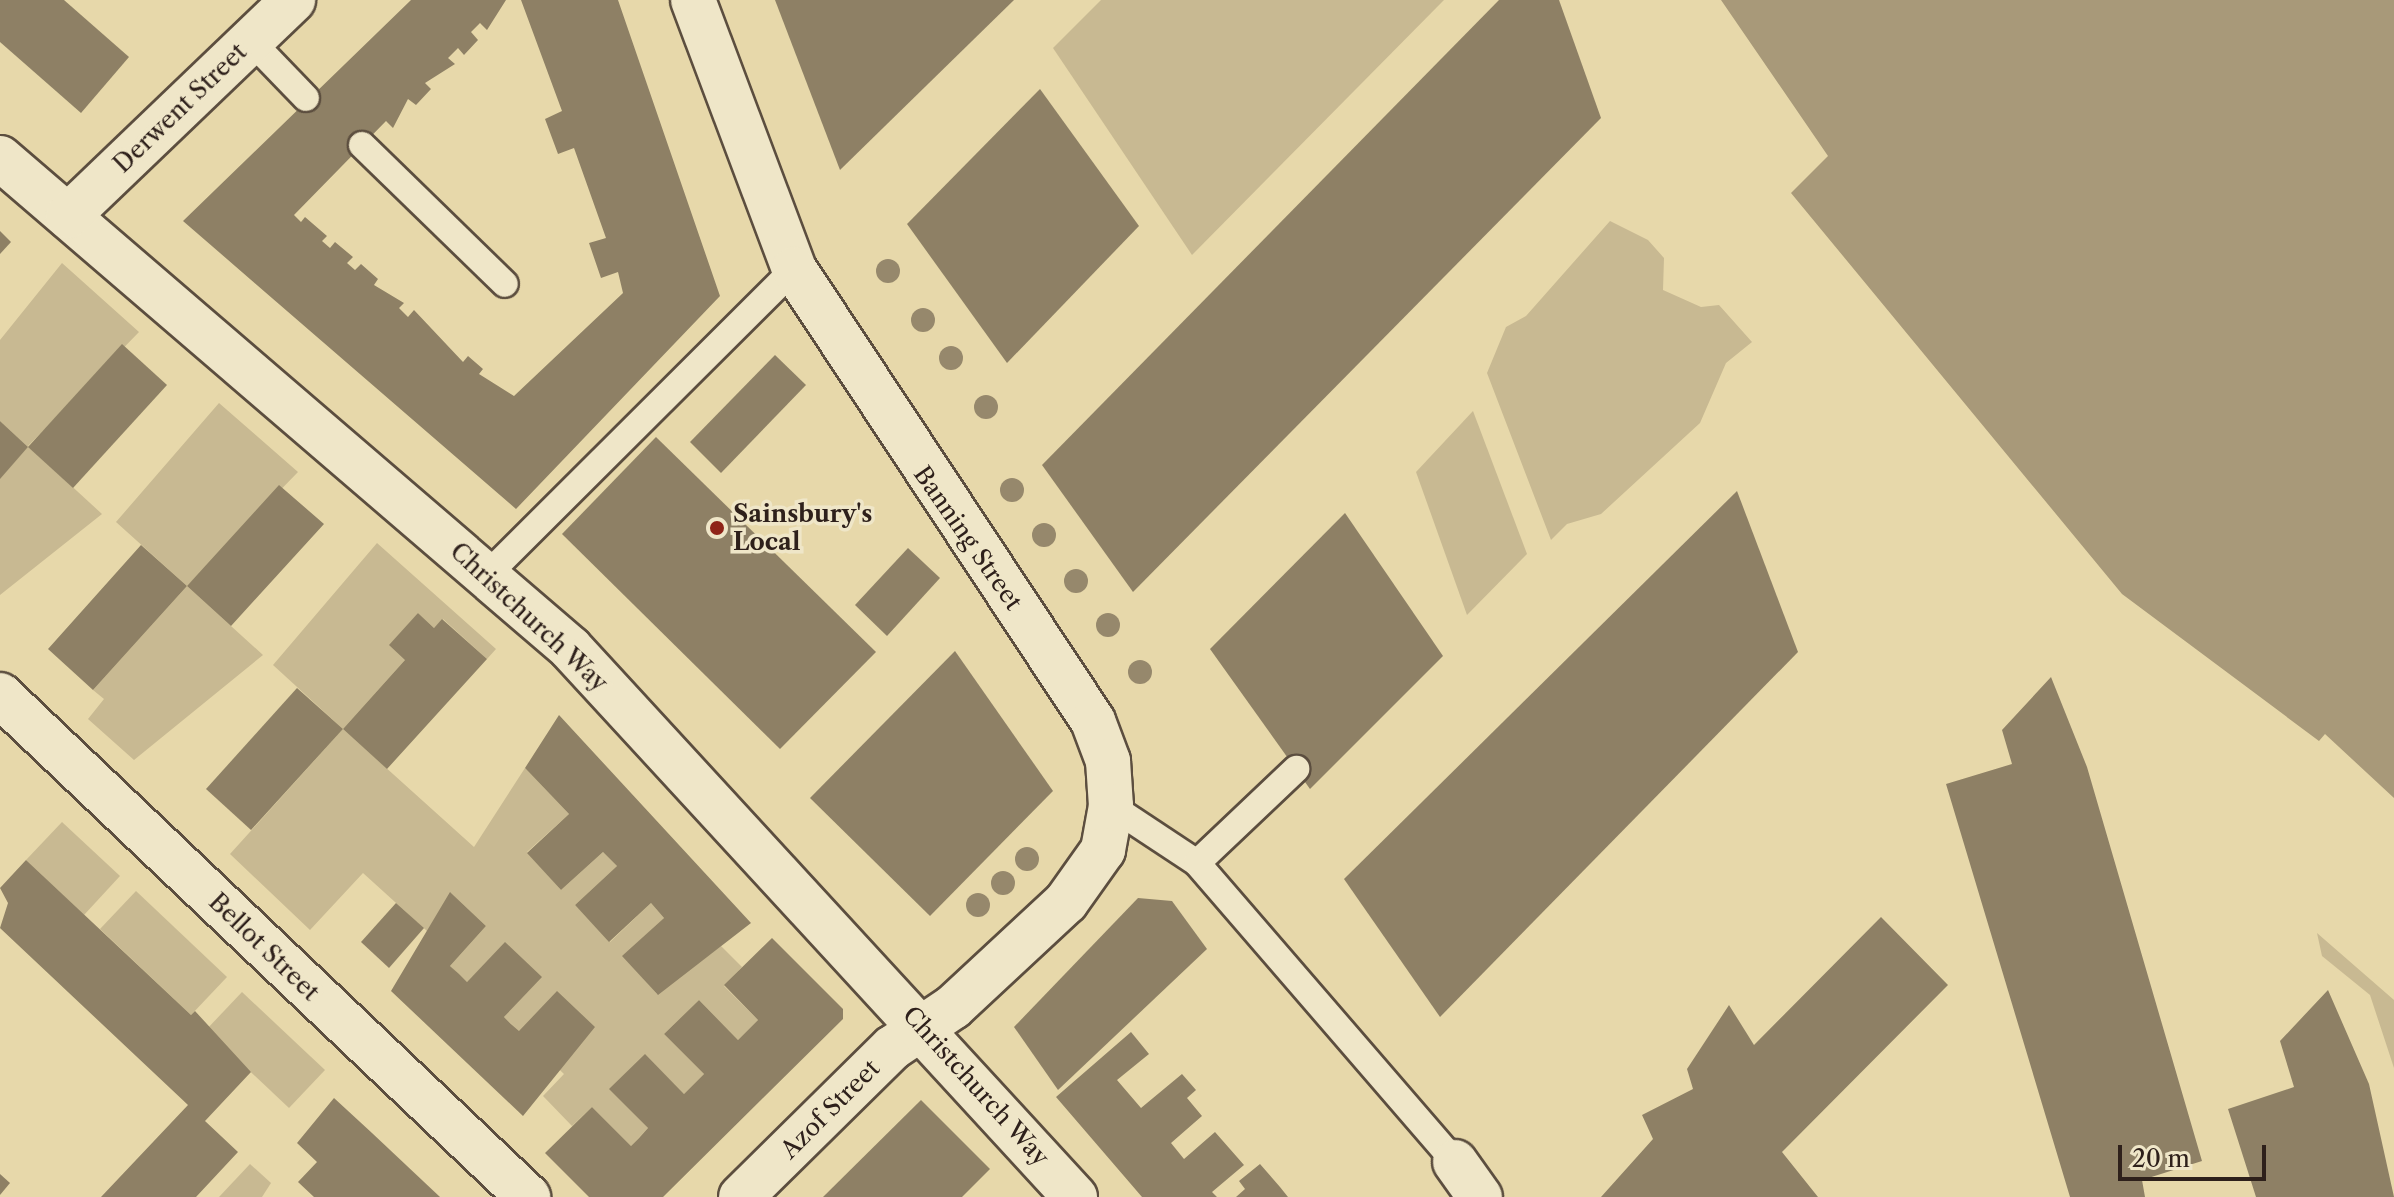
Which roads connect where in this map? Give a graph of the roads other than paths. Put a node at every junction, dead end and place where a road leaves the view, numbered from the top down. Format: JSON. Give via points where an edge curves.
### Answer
{"nodes":[{"id":1,"x":293,"y":0,"type":"edge"},
{"id":2,"x":693,"y":0,"type":"edge"},
{"id":3,"x":251,"y":41,"type":"junction"},
{"id":4,"x":306,"y":98,"type":"dead end"},
{"id":5,"x":362,"y":145,"type":"dead end"},
{"id":6,"x":0,"y":158,"type":"edge"},
{"id":7,"x":68,"y":216,"type":"junction"},
{"id":8,"x":794,"y":269,"type":"junction"},
{"id":9,"x":505,"y":284,"type":"dead end"},
{"id":10,"x":486,"y":576,"type":"junction"},
{"id":11,"x":0,"y":695,"type":"edge"},
{"id":12,"x":1296,"y":769,"type":"dead end"},
{"id":13,"x":1111,"y":806,"type":"junction"},
{"id":14,"x":1197,"y":863,"type":"junction"},
{"id":15,"x":923,"y":1027,"type":"junction"},
{"id":16,"x":1455,"y":1162,"type":"joint"},
{"id":17,"x":528,"y":1197,"type":"edge"},
{"id":18,"x":741,"y":1197,"type":"edge"},
{"id":19,"x":1075,"y":1197,"type":"edge"},
{"id":20,"x":1480,"y":1197,"type":"edge"}],
"edges":[{"from":1,"to":3,"type":"street","name":"Derwent Street"},
{"from":2,"to":8,"type":"street","name":"Banning Street"},
{"from":3,"to":4,"type":"lane"},
{"from":3,"to":7,"type":"street","name":"Derwent Street"},
{"from":5,"to":9,"type":"lane"},
{"from":6,"to":7,"type":"street","name":"Christchurch Way"},
{"from":7,"to":10,"type":"street","name":"Christchurch Way"},
{"from":8,"to":10,"type":"lane"},
{"from":8,"to":13,"type":"street","name":"Banning Street","via":[[1093,721],[1108,761]]},
{"from":10,"to":15,"type":"street","name":"Christchurch Way","via":[[570,648]]},
{"from":11,"to":17,"type":"street","name":"Bellot Street"},
{"from":12,"to":14,"type":"lane"},
{"from":13,"to":14,"type":"lane"},
{"from":13,"to":15,"type":"street","name":"Banning Street","via":[[1103,850],[1066,902]]},
{"from":14,"to":16,"type":"lane","via":[[1337,1034]]},
{"from":15,"to":18,"type":"street","name":"Azof Street","via":[[896,1044]]},
{"from":15,"to":19,"type":"street","name":"Christchurch Way"},
{"from":16,"to":20,"type":"street"}]}
